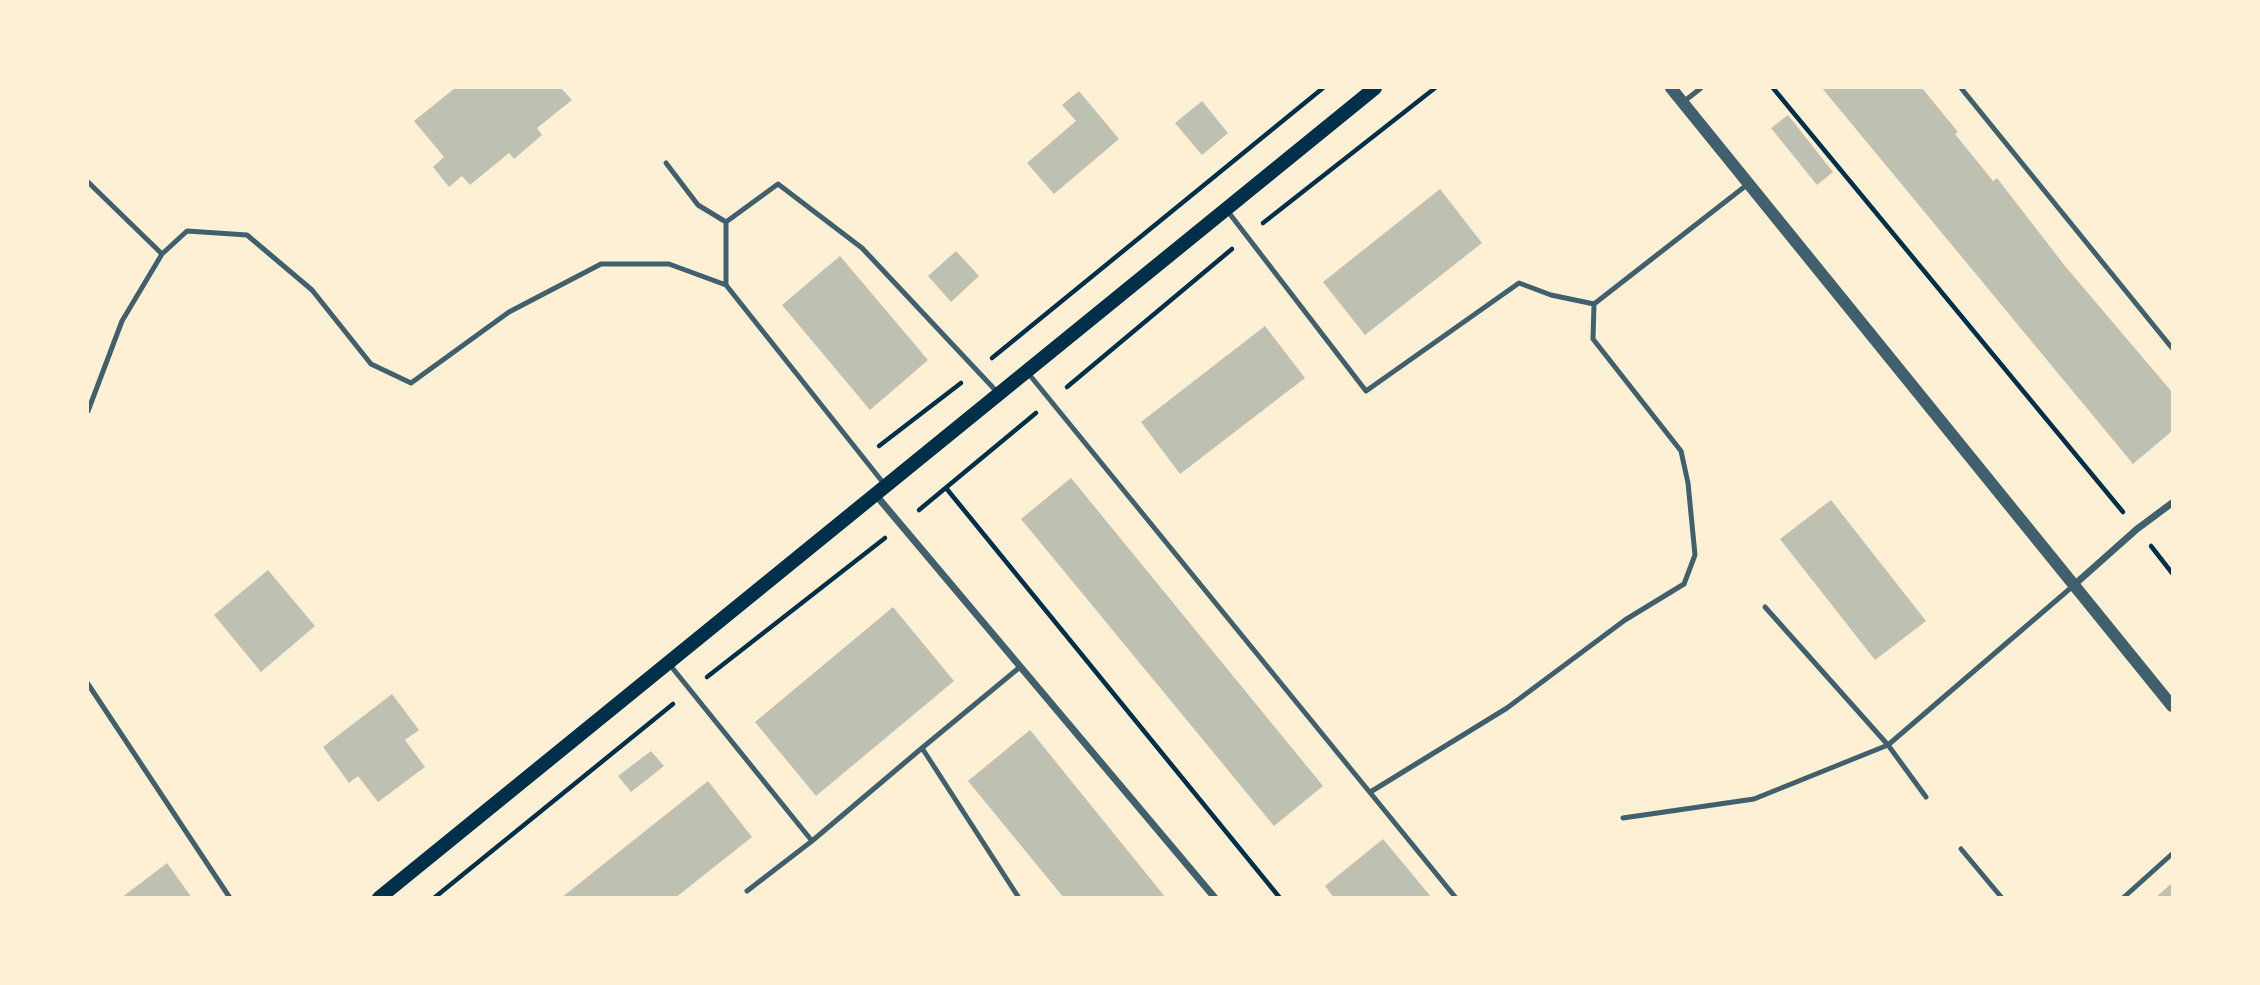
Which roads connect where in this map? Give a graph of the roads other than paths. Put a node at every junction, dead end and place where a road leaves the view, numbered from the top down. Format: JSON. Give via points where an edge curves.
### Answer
{"nodes":[{"id":1,"x":1375,"y":88,"type":"edge"},
{"id":2,"x":1671,"y":88,"type":"edge"},
{"id":3,"x":1702,"y":88,"type":"edge"},
{"id":4,"x":1961,"y":88,"type":"edge"},
{"id":5,"x":1682,"y":103,"type":"junction"},
{"id":6,"x":666,"y":163,"type":"dead end"},
{"id":7,"x":88,"y":182,"type":"edge"},
{"id":8,"x":1748,"y":184,"type":"junction"},
{"id":9,"x":1226,"y":209,"type":"junction"},
{"id":10,"x":726,"y":222,"type":"junction"},
{"id":11,"x":162,"y":254,"type":"junction"},
{"id":12,"x":726,"y":285,"type":"junction"},
{"id":13,"x":1594,"y":304,"type":"junction"},
{"id":14,"x":2172,"y":348,"type":"edge"},
{"id":15,"x":1026,"y":371,"type":"junction"},
{"id":16,"x":999,"y":394,"type":"junction"},
{"id":17,"x":88,"y":411,"type":"edge"},
{"id":18,"x":881,"y":490,"type":"junction"},
{"id":19,"x":2172,"y":503,"type":"edge"},
{"id":20,"x":2073,"y":586,"type":"junction"},
{"id":21,"x":1765,"y":607,"type":"dead end"},
{"id":22,"x":668,"y":663,"type":"junction"},
{"id":23,"x":1020,"y":667,"type":"junction"},
{"id":24,"x":88,"y":684,"type":"edge"},
{"id":25,"x":2172,"y":706,"type":"edge"},
{"id":26,"x":1888,"y":746,"type":"junction"},
{"id":27,"x":922,"y":747,"type":"junction"},
{"id":28,"x":1372,"y":792,"type":"junction"},
{"id":29,"x":1926,"y":797,"type":"dead end"},
{"id":30,"x":1623,"y":818,"type":"dead end"},
{"id":31,"x":811,"y":841,"type":"junction"},
{"id":32,"x":1961,"y":849,"type":"dead end"},
{"id":33,"x":2172,"y":854,"type":"edge"},
{"id":34,"x":747,"y":891,"type":"dead end"},
{"id":35,"x":230,"y":898,"type":"edge"},
{"id":36,"x":379,"y":898,"type":"edge"},
{"id":37,"x":1018,"y":898,"type":"edge"},
{"id":38,"x":1215,"y":898,"type":"edge"},
{"id":39,"x":1456,"y":898,"type":"edge"},
{"id":40,"x":2002,"y":898,"type":"edge"},
{"id":41,"x":2123,"y":898,"type":"edge"}],
"edges":[{"from":1,"to":9,"type":"main road"},
{"from":2,"to":5,"type":"street"},
{"from":3,"to":5,"type":"lane"},
{"from":4,"to":14,"type":"lane"},
{"from":5,"to":8,"type":"street"},
{"from":6,"to":10,"type":"lane","via":[[698,205]]},
{"from":7,"to":11,"type":"lane"},
{"from":8,"to":13,"type":"lane"},
{"from":8,"to":20,"type":"street"},
{"from":9,"to":13,"type":"lane","via":[[1366,391],[1519,283]]},
{"from":9,"to":15,"type":"main road"},
{"from":10,"to":12,"type":"lane"},
{"from":10,"to":16,"type":"lane","via":[[778,184],[862,248]]},
{"from":11,"to":12,"type":"lane","via":[[187,231],[247,235],[312,290],[372,364],[411,383],[509,312],[601,264],[670,264]]},
{"from":11,"to":17,"type":"lane","via":[[122,321]]},
{"from":12,"to":18,"type":"lane","via":[[864,457]]},
{"from":13,"to":28,"type":"lane","via":[[1593,339],[1681,452],[1695,555],[1684,584],[1625,620],[1507,708]]},
{"from":15,"to":16,"type":"main road"},
{"from":15,"to":28,"type":"lane"},
{"from":16,"to":18,"type":"main road"},
{"from":18,"to":22,"type":"main road"},
{"from":18,"to":23,"type":"street"},
{"from":19,"to":20,"type":"street"},
{"from":20,"to":25,"type":"street"},
{"from":20,"to":26,"type":"lane"},
{"from":21,"to":26,"type":"lane"},
{"from":22,"to":31,"type":"lane"},
{"from":22,"to":36,"type":"main road"},
{"from":23,"to":27,"type":"lane"},
{"from":23,"to":38,"type":"street"},
{"from":24,"to":35,"type":"lane"},
{"from":26,"to":29,"type":"lane"},
{"from":26,"to":30,"type":"lane","via":[[1754,799]]},
{"from":27,"to":31,"type":"lane"},
{"from":27,"to":37,"type":"lane"},
{"from":28,"to":39,"type":"lane"},
{"from":31,"to":34,"type":"lane"},
{"from":32,"to":40,"type":"lane"},
{"from":33,"to":41,"type":"lane"}]}
